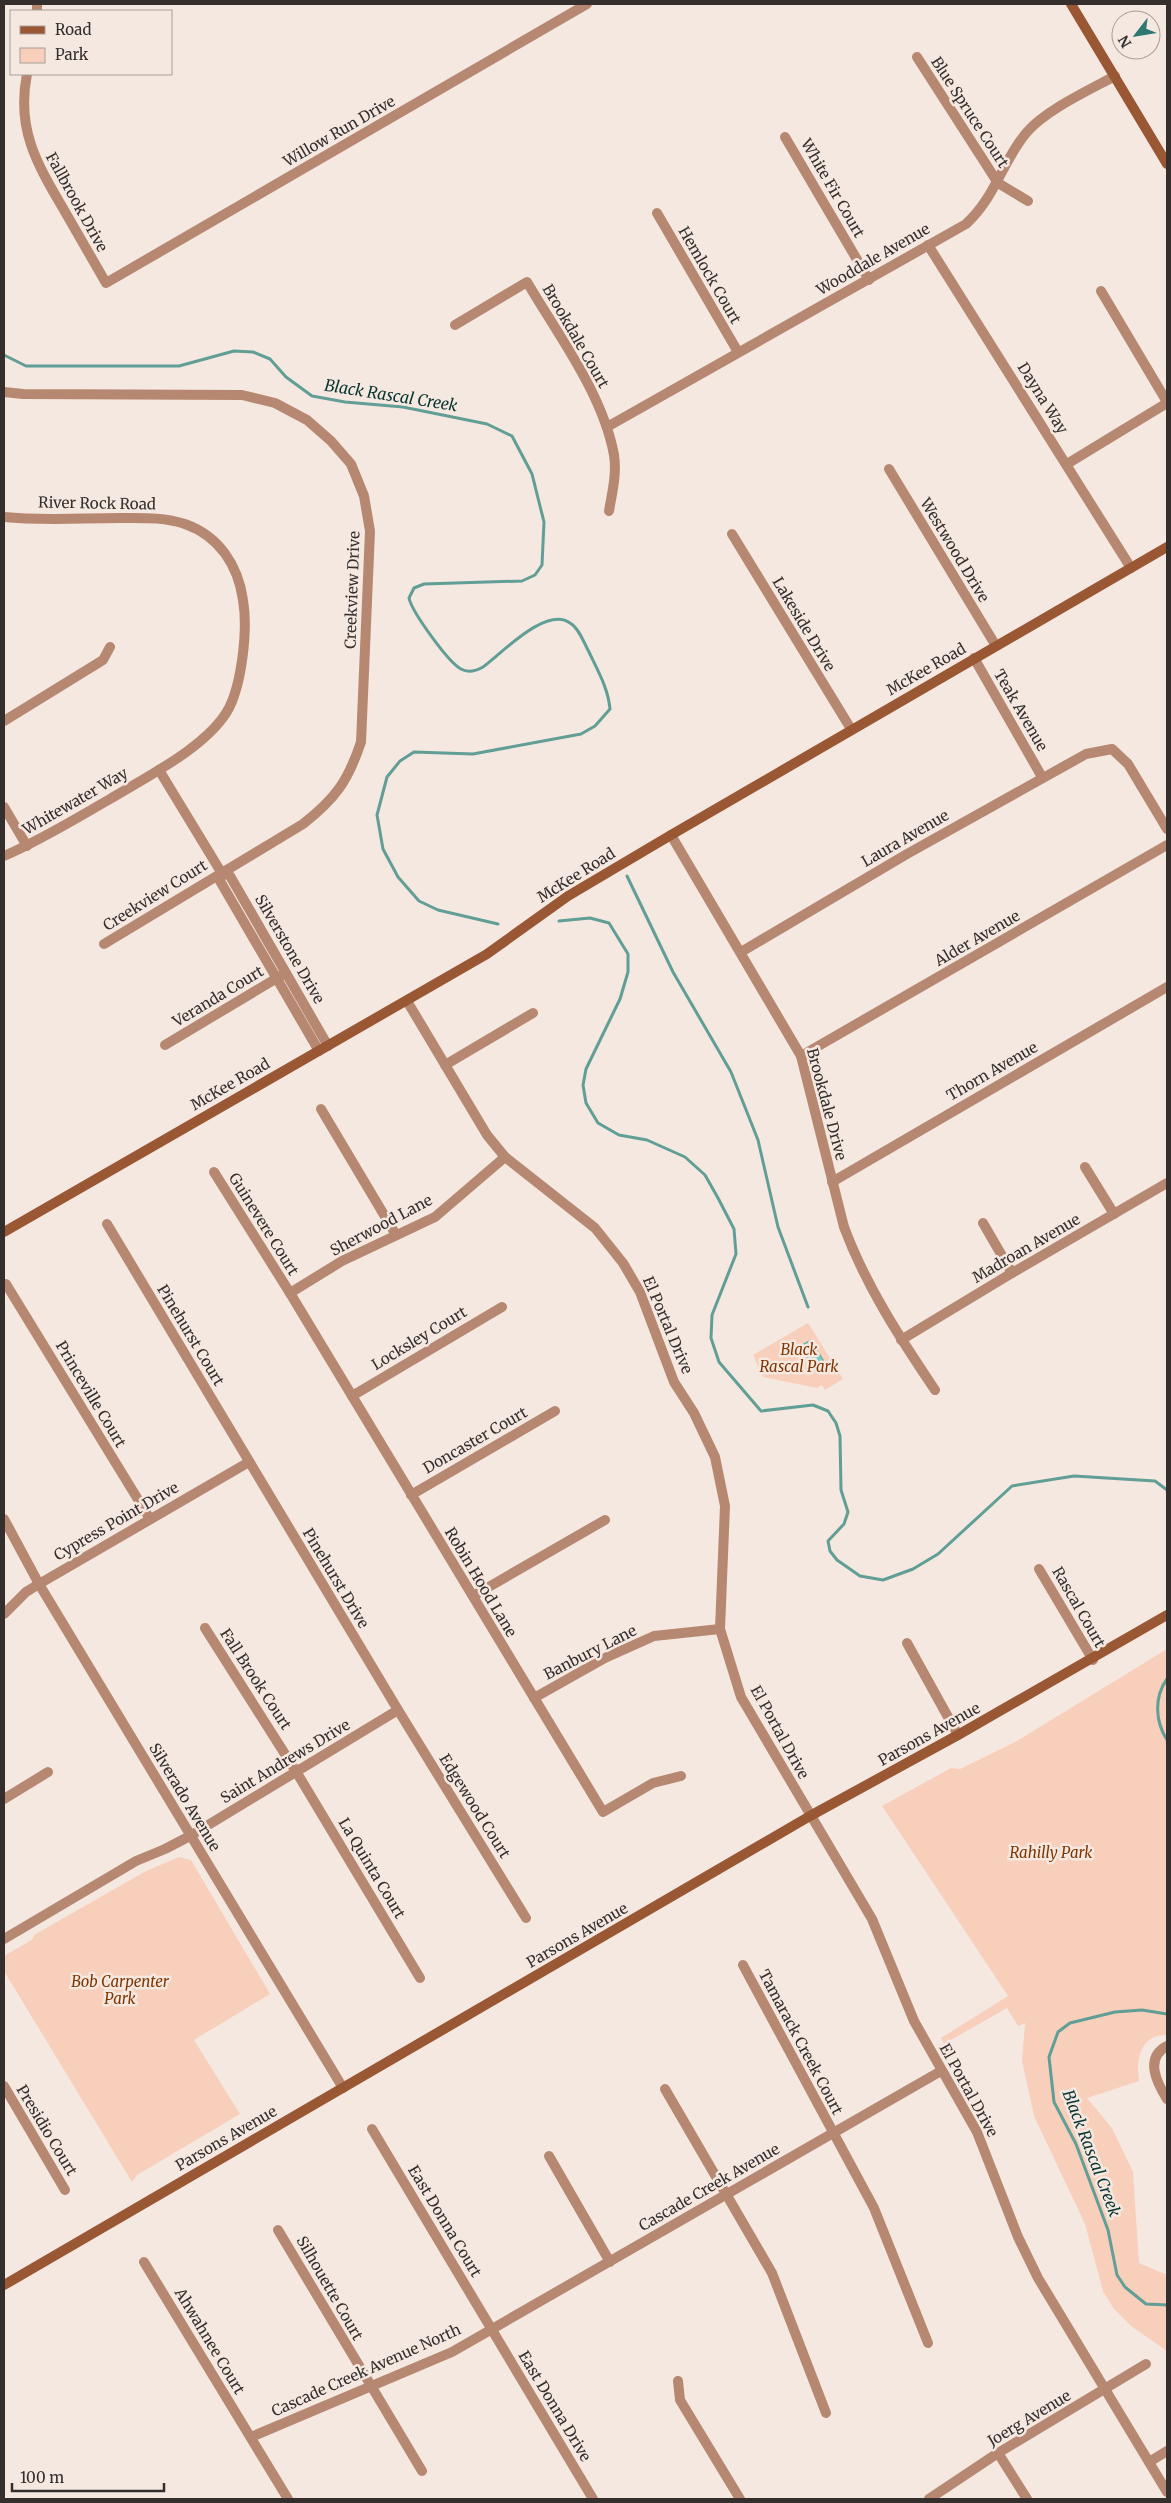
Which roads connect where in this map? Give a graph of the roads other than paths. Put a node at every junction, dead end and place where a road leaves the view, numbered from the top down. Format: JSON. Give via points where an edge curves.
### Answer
{"nodes":[{"id":1,"x":587,"y":4,"type":"edge"},
{"id":2,"x":1072,"y":4,"type":"edge"},
{"id":3,"x":917,"y":57,"type":"dead end"},
{"id":4,"x":27,"y":75,"type":"edge"},
{"id":5,"x":1114,"y":76,"type":"junction"},
{"id":6,"x":785,"y":137,"type":"dead end"},
{"id":7,"x":1167,"y":164,"type":"edge"},
{"id":8,"x":998,"y":183,"type":"junction"},
{"id":9,"x":1028,"y":201,"type":"dead end"},
{"id":10,"x":657,"y":213,"type":"dead end"},
{"id":11,"x":928,"y":245,"type":"junction"},
{"id":12,"x":869,"y":280,"type":"junction"},
{"id":13,"x":106,"y":283,"type":"joint"},
{"id":14,"x":1101,"y":291,"type":"dead end"},
{"id":15,"x":455,"y":325,"type":"dead end"},
{"id":16,"x":738,"y":352,"type":"junction"},
{"id":17,"x":4,"y":392,"type":"edge"},
{"id":18,"x":1167,"y":402,"type":"edge"},
{"id":19,"x":607,"y":427,"type":"junction"},
{"id":20,"x":1067,"y":464,"type":"junction"},
{"id":21,"x":889,"y":469,"type":"dead end"},
{"id":22,"x":609,"y":512,"type":"dead end"},
{"id":23,"x":4,"y":517,"type":"edge"},
{"id":24,"x":732,"y":534,"type":"dead end"},
{"id":25,"x":1167,"y":547,"type":"edge"},
{"id":26,"x":1131,"y":568,"type":"junction"},
{"id":27,"x":996,"y":646,"type":"junction"},
{"id":28,"x":110,"y":647,"type":"dead end"},
{"id":29,"x":974,"y":658,"type":"junction"},
{"id":30,"x":4,"y":721,"type":"edge"},
{"id":31,"x":851,"y":729,"type":"junction"},
{"id":32,"x":159,"y":770,"type":"junction"},
{"id":33,"x":1042,"y":777,"type":"junction"},
{"id":34,"x":4,"y":807,"type":"edge"},
{"id":35,"x":1167,"y":829,"type":"edge"},
{"id":36,"x":671,"y":835,"type":"junction"},
{"id":37,"x":1167,"y":845,"type":"edge"},
{"id":38,"x":27,"y":846,"type":"junction"},
{"id":39,"x":4,"y":856,"type":"edge"},
{"id":40,"x":221,"y":872,"type":"junction"},
{"id":41,"x":104,"y":944,"type":"dead end"},
{"id":42,"x":741,"y":952,"type":"junction"},
{"id":43,"x":286,"y":973,"type":"junction"},
{"id":44,"x":277,"y":979,"type":"junction"},
{"id":45,"x":1167,"y":987,"type":"edge"},
{"id":46,"x":407,"y":1001,"type":"junction"},
{"id":47,"x":533,"y":1013,"type":"dead end"},
{"id":48,"x":165,"y":1045,"type":"dead end"},
{"id":49,"x":324,"y":1048,"type":"junction"},
{"id":50,"x":801,"y":1056,"type":"junction"},
{"id":51,"x":445,"y":1065,"type":"junction"},
{"id":52,"x":321,"y":1109,"type":"dead end"},
{"id":53,"x":505,"y":1157,"type":"junction"},
{"id":54,"x":1085,"y":1166,"type":"dead end"},
{"id":55,"x":214,"y":1172,"type":"dead end"},
{"id":56,"x":832,"y":1182,"type":"junction"},
{"id":57,"x":1167,"y":1183,"type":"edge"},
{"id":58,"x":1114,"y":1214,"type":"junction"},
{"id":59,"x":983,"y":1223,"type":"dead end"},
{"id":60,"x":107,"y":1224,"type":"dead end"},
{"id":61,"x":4,"y":1232,"type":"edge"},
{"id":62,"x":396,"y":1235,"type":"junction"},
{"id":63,"x":1012,"y":1273,"type":"junction"},
{"id":64,"x":6,"y":1284,"type":"dead end"},
{"id":65,"x":290,"y":1293,"type":"junction"},
{"id":66,"x":502,"y":1307,"type":"dead end"},
{"id":67,"x":901,"y":1340,"type":"junction"},
{"id":68,"x":935,"y":1390,"type":"dead end"},
{"id":69,"x":352,"y":1396,"type":"junction"},
{"id":70,"x":555,"y":1411,"type":"dead end"},
{"id":71,"x":249,"y":1462,"type":"junction"},
{"id":72,"x":411,"y":1494,"type":"junction"},
{"id":73,"x":4,"y":1519,"type":"edge"},
{"id":74,"x":150,"y":1519,"type":"junction"},
{"id":75,"x":605,"y":1520,"type":"dead end"},
{"id":76,"x":1039,"y":1569,"type":"dead end"},
{"id":77,"x":39,"y":1584,"type":"junction"},
{"id":78,"x":472,"y":1596,"type":"junction"},
{"id":79,"x":4,"y":1614,"type":"edge"},
{"id":80,"x":1167,"y":1615,"type":"edge"},
{"id":81,"x":205,"y":1628,"type":"dead end"},
{"id":82,"x":720,"y":1629,"type":"junction"},
{"id":83,"x":907,"y":1644,"type":"dead end"},
{"id":84,"x":1093,"y":1660,"type":"junction"},
{"id":85,"x":534,"y":1698,"type":"junction"},
{"id":86,"x":398,"y":1710,"type":"junction"},
{"id":87,"x":958,"y":1735,"type":"junction"},
{"id":88,"x":48,"y":1772,"type":"dead end"},
{"id":89,"x":297,"y":1773,"type":"junction"},
{"id":90,"x":681,"y":1776,"type":"dead end"},
{"id":91,"x":4,"y":1799,"type":"edge"},
{"id":92,"x":810,"y":1816,"type":"junction"},
{"id":93,"x":190,"y":1836,"type":"junction"},
{"id":94,"x":526,"y":1918,"type":"dead end"},
{"id":95,"x":4,"y":1939,"type":"edge"},
{"id":96,"x":743,"y":1965,"type":"dead end"},
{"id":97,"x":420,"y":1978,"type":"dead end"},
{"id":98,"x":1167,"y":2046,"type":"edge"},
{"id":99,"x":941,"y":2071,"type":"junction"},
{"id":100,"x":4,"y":2086,"type":"edge"},
{"id":101,"x":343,"y":2088,"type":"junction"},
{"id":102,"x":665,"y":2088,"type":"dead end"},
{"id":103,"x":1167,"y":2099,"type":"edge"},
{"id":104,"x":372,"y":2128,"type":"dead end"},
{"id":105,"x":832,"y":2133,"type":"junction"},
{"id":106,"x":549,"y":2156,"type":"dead end"},
{"id":107,"x":65,"y":2190,"type":"dead end"},
{"id":108,"x":727,"y":2195,"type":"junction"},
{"id":109,"x":278,"y":2230,"type":"dead end"},
{"id":110,"x":144,"y":2262,"type":"dead end"},
{"id":111,"x":610,"y":2262,"type":"junction"},
{"id":112,"x":4,"y":2285,"type":"edge"},
{"id":113,"x":491,"y":2329,"type":"junction"},
{"id":114,"x":928,"y":2344,"type":"dead end"},
{"id":115,"x":1146,"y":2364,"type":"dead end"},
{"id":116,"x":678,"y":2380,"type":"dead end"},
{"id":117,"x":370,"y":2386,"type":"junction"},
{"id":118,"x":1104,"y":2390,"type":"junction"},
{"id":119,"x":826,"y":2413,"type":"dead end"},
{"id":120,"x":251,"y":2437,"type":"junction"},
{"id":121,"x":1167,"y":2451,"type":"edge"},
{"id":122,"x":998,"y":2453,"type":"junction"},
{"id":123,"x":1149,"y":2462,"type":"junction"},
{"id":124,"x":422,"y":2471,"type":"dead end"},
{"id":125,"x":1167,"y":2492,"type":"edge"},
{"id":126,"x":288,"y":2499,"type":"edge"},
{"id":127,"x":593,"y":2499,"type":"edge"},
{"id":128,"x":740,"y":2499,"type":"edge"},
{"id":129,"x":929,"y":2499,"type":"edge"},
{"id":130,"x":1027,"y":2499,"type":"edge"}],
"edges":[{"from":1,"to":13,"type":"street","name":"Willow Run Drive"},
{"from":2,"to":5,"type":"street"},
{"from":3,"to":8,"type":"street","name":"Blue Spruce Court"},
{"from":4,"to":13,"type":"street","name":"Fallbrook Drive","via":[[24,120],[33,154]]},
{"from":5,"to":7,"type":"street"},
{"from":5,"to":8,"type":"street","name":"Wooddale Avenue","via":[[1028,130],[1014,149]]},
{"from":6,"to":12,"type":"street","name":"White Fir Court"},
{"from":8,"to":9,"type":"street"},
{"from":8,"to":11,"type":"street","name":"Wooddale Avenue","via":[[981,210],[966,224]]},
{"from":10,"to":16,"type":"street","name":"Hemlock Court"},
{"from":11,"to":12,"type":"street","name":"Wooddale Avenue"},
{"from":11,"to":20,"type":"street","name":"Dayna Way"},
{"from":12,"to":16,"type":"street","name":"Wooddale Avenue"},
{"from":14,"to":18,"type":"street"},
{"from":15,"to":19,"type":"street","name":"Brookdale Court","via":[[527,282],[592,391]]},
{"from":16,"to":19,"type":"street","name":"Wooddale Avenue"},
{"from":17,"to":40,"type":"street","name":"Creekview Drive","via":[[242,395],[275,403],[307,420],[351,464],[364,496],[370,531],[361,742],[351,771],[328,804],[304,824]]},
{"from":18,"to":20,"type":"street"},
{"from":19,"to":22,"type":"street","via":[[614,456]]},
{"from":20,"to":26,"type":"street","name":"Dayna Way"},
{"from":21,"to":27,"type":"street","name":"Westwood Drive"},
{"from":23,"to":32,"type":"street","name":"River Rock Road","via":[[168,520],[209,536],[234,566],[245,611],[239,676],[229,708],[194,747]]},
{"from":24,"to":31,"type":"street","name":"Lakeside Drive"},
{"from":25,"to":26,"type":"street","name":"McKee Road"},
{"from":26,"to":27,"type":"street","name":"McKee Road"},
{"from":27,"to":29,"type":"street","name":"McKee Road"},
{"from":28,"to":30,"type":"street","via":[[102,660]]},
{"from":29,"to":31,"type":"street","name":"McKee Road"},
{"from":29,"to":33,"type":"street","name":"Teak Avenue"},
{"from":31,"to":36,"type":"street","name":"McKee Road"},
{"from":32,"to":38,"type":"street","name":"Whitewater Way"},
{"from":32,"to":40,"type":"street","name":"Silverstone Drive"},
{"from":33,"to":35,"type":"street","name":"Laura Avenue","via":[[1086,754],[1112,749],[1128,764]]},
{"from":33,"to":42,"type":"street","name":"Laura Avenue"},
{"from":34,"to":38,"type":"street"},
{"from":36,"to":42,"type":"street","name":"Brookdale Drive"},
{"from":36,"to":46,"type":"street","name":"McKee Road","via":[[568,896],[487,954]]},
{"from":37,"to":50,"type":"street","name":"Alder Avenue"},
{"from":38,"to":39,"type":"street","name":"Whitewater Way"},
{"from":40,"to":41,"type":"street","name":"Creekview Court"},
{"from":40,"to":43,"type":"street","name":"Silverstone Drive","via":[[230,876]]},
{"from":40,"to":44,"type":"street","name":"Silverstone Drive","via":[[220,881]]},
{"from":42,"to":50,"type":"street","name":"Brookdale Drive"},
{"from":43,"to":44,"type":"street","name":"Veranda Court"},
{"from":43,"to":49,"type":"street","name":"Silverstone Drive"},
{"from":44,"to":48,"type":"street","name":"Veranda Court"},
{"from":44,"to":49,"type":"street","name":"Silverstone Drive"},
{"from":45,"to":56,"type":"street","name":"Thorn Avenue"},
{"from":46,"to":49,"type":"street","name":"McKee Road"},
{"from":46,"to":51,"type":"street","name":"El Portal Drive"},
{"from":47,"to":51,"type":"street"},
{"from":49,"to":61,"type":"street","name":"McKee Road"},
{"from":50,"to":56,"type":"street","name":"Brookdale Drive"},
{"from":51,"to":53,"type":"street","name":"El Portal Drive","via":[[477,1122]]},
{"from":52,"to":62,"type":"street"},
{"from":53,"to":62,"type":"street","name":"Sherwood Lane","via":[[434,1217]]},
{"from":53,"to":82,"type":"street","name":"El Portal Drive","via":[[595,1228],[623,1263],[640,1292],[674,1382],[715,1457],[725,1506]]},
{"from":54,"to":58,"type":"street"},
{"from":55,"to":65,"type":"street","name":"Guinevere Court"},
{"from":56,"to":67,"type":"street","name":"Brookdale Drive","via":[[844,1227],[862,1273]]},
{"from":57,"to":58,"type":"street","name":"Madroan Avenue"},
{"from":58,"to":63,"type":"street","name":"Madroan Avenue"},
{"from":59,"to":63,"type":"street"},
{"from":60,"to":71,"type":"street","name":"Pinehurst Court"},
{"from":62,"to":65,"type":"street","name":"Sherwood Lane","via":[[342,1261]]},
{"from":63,"to":67,"type":"street","name":"Madroan Avenue"},
{"from":64,"to":74,"type":"street","name":"Princeville Court"},
{"from":65,"to":69,"type":"street","name":"Robin Hood Lane"},
{"from":66,"to":69,"type":"street","name":"Locksley Court"},
{"from":67,"to":68,"type":"street","name":"Brookdale Drive"},
{"from":69,"to":72,"type":"street","name":"Robin Hood Lane"},
{"from":70,"to":72,"type":"street","name":"Doncaster Court"},
{"from":71,"to":74,"type":"street","name":"Cypress Point Drive"},
{"from":71,"to":86,"type":"street","name":"Pinehurst Drive"},
{"from":72,"to":78,"type":"street","name":"Robin Hood Lane"},
{"from":73,"to":77,"type":"street","name":"Silverado Avenue"},
{"from":74,"to":77,"type":"street","name":"Cypress Point Drive"},
{"from":75,"to":78,"type":"street"},
{"from":76,"to":84,"type":"street","name":"Rascal Court"},
{"from":77,"to":79,"type":"street","name":"Cypress Point Drive"},
{"from":77,"to":93,"type":"street","name":"Silverado Avenue"},
{"from":78,"to":85,"type":"street","name":"Robin Hood Lane"},
{"from":80,"to":84,"type":"street","name":"Parsons Avenue"},
{"from":81,"to":89,"type":"street","name":"Fall Brook Court"},
{"from":82,"to":85,"type":"street","name":"Banbury Lane","via":[[654,1636],[605,1658]]},
{"from":82,"to":92,"type":"street","name":"El Portal Drive","via":[[741,1697]]},
{"from":83,"to":87,"type":"street"},
{"from":84,"to":87,"type":"street","name":"Parsons Avenue"},
{"from":85,"to":90,"type":"street","name":"Robin Hood Lane","via":[[603,1812],[654,1783]]},
{"from":86,"to":89,"type":"street","name":"Saint Andrews Drive"},
{"from":86,"to":94,"type":"street","name":"Edgewood Court"},
{"from":87,"to":92,"type":"street","name":"Parsons Avenue"},
{"from":88,"to":91,"type":"street"},
{"from":89,"to":93,"type":"street","name":"Saint Andrews Drive"},
{"from":89,"to":97,"type":"street","name":"La Quinta Court"},
{"from":92,"to":99,"type":"street","name":"El Portal Drive","via":[[872,1919],[900,1993]]},
{"from":92,"to":101,"type":"street","name":"Parsons Avenue"},
{"from":93,"to":95,"type":"street","name":"Saint Andrews Drive","via":[[136,1861]]},
{"from":93,"to":101,"type":"street","name":"Silverado Avenue"},
{"from":96,"to":105,"type":"street","name":"Tamarack Creek Court"},
{"from":98,"to":103,"type":"street","via":[[1160,2049],[1154,2060],[1156,2081]]},
{"from":99,"to":105,"type":"street","name":"Cascade Creek Avenue"},
{"from":99,"to":118,"type":"street","name":"El Portal Drive","via":[[977,2132],[1038,2278]]},
{"from":100,"to":107,"type":"street","name":"Presidio Court"},
{"from":101,"to":112,"type":"street","name":"Parsons Avenue"},
{"from":102,"to":108,"type":"street"},
{"from":104,"to":113,"type":"street","name":"East Donna Court"},
{"from":105,"to":108,"type":"street","name":"Cascade Creek Avenue"},
{"from":105,"to":114,"type":"street","name":"Tamarack Creek Court","via":[[874,2208]]},
{"from":106,"to":111,"type":"street"},
{"from":108,"to":111,"type":"street","name":"Cascade Creek Avenue"},
{"from":108,"to":119,"type":"street","via":[[772,2273]]},
{"from":109,"to":117,"type":"street","name":"Silhouette Court"},
{"from":110,"to":120,"type":"street","name":"Ahwahnee Court"},
{"from":111,"to":113,"type":"street","name":"Cascade Creek Avenue"},
{"from":113,"to":117,"type":"street","name":"Cascade Creek Avenue North","via":[[452,2352]]},
{"from":113,"to":127,"type":"street","name":"East Donna Drive"},
{"from":115,"to":118,"type":"street","name":"Joerg Avenue"},
{"from":116,"to":128,"type":"street","via":[[680,2400]]},
{"from":117,"to":120,"type":"street","name":"Cascade Creek Avenue North"},
{"from":117,"to":124,"type":"street","name":"Silhouette Court"},
{"from":118,"to":122,"type":"street","name":"Joerg Avenue"},
{"from":118,"to":123,"type":"street","name":"El Portal Drive"},
{"from":120,"to":126,"type":"street","name":"Ahwahnee Court"},
{"from":121,"to":123,"type":"street"},
{"from":122,"to":129,"type":"street","name":"Joerg Avenue"},
{"from":122,"to":130,"type":"street"},
{"from":123,"to":125,"type":"street","name":"El Portal Drive"}]}
